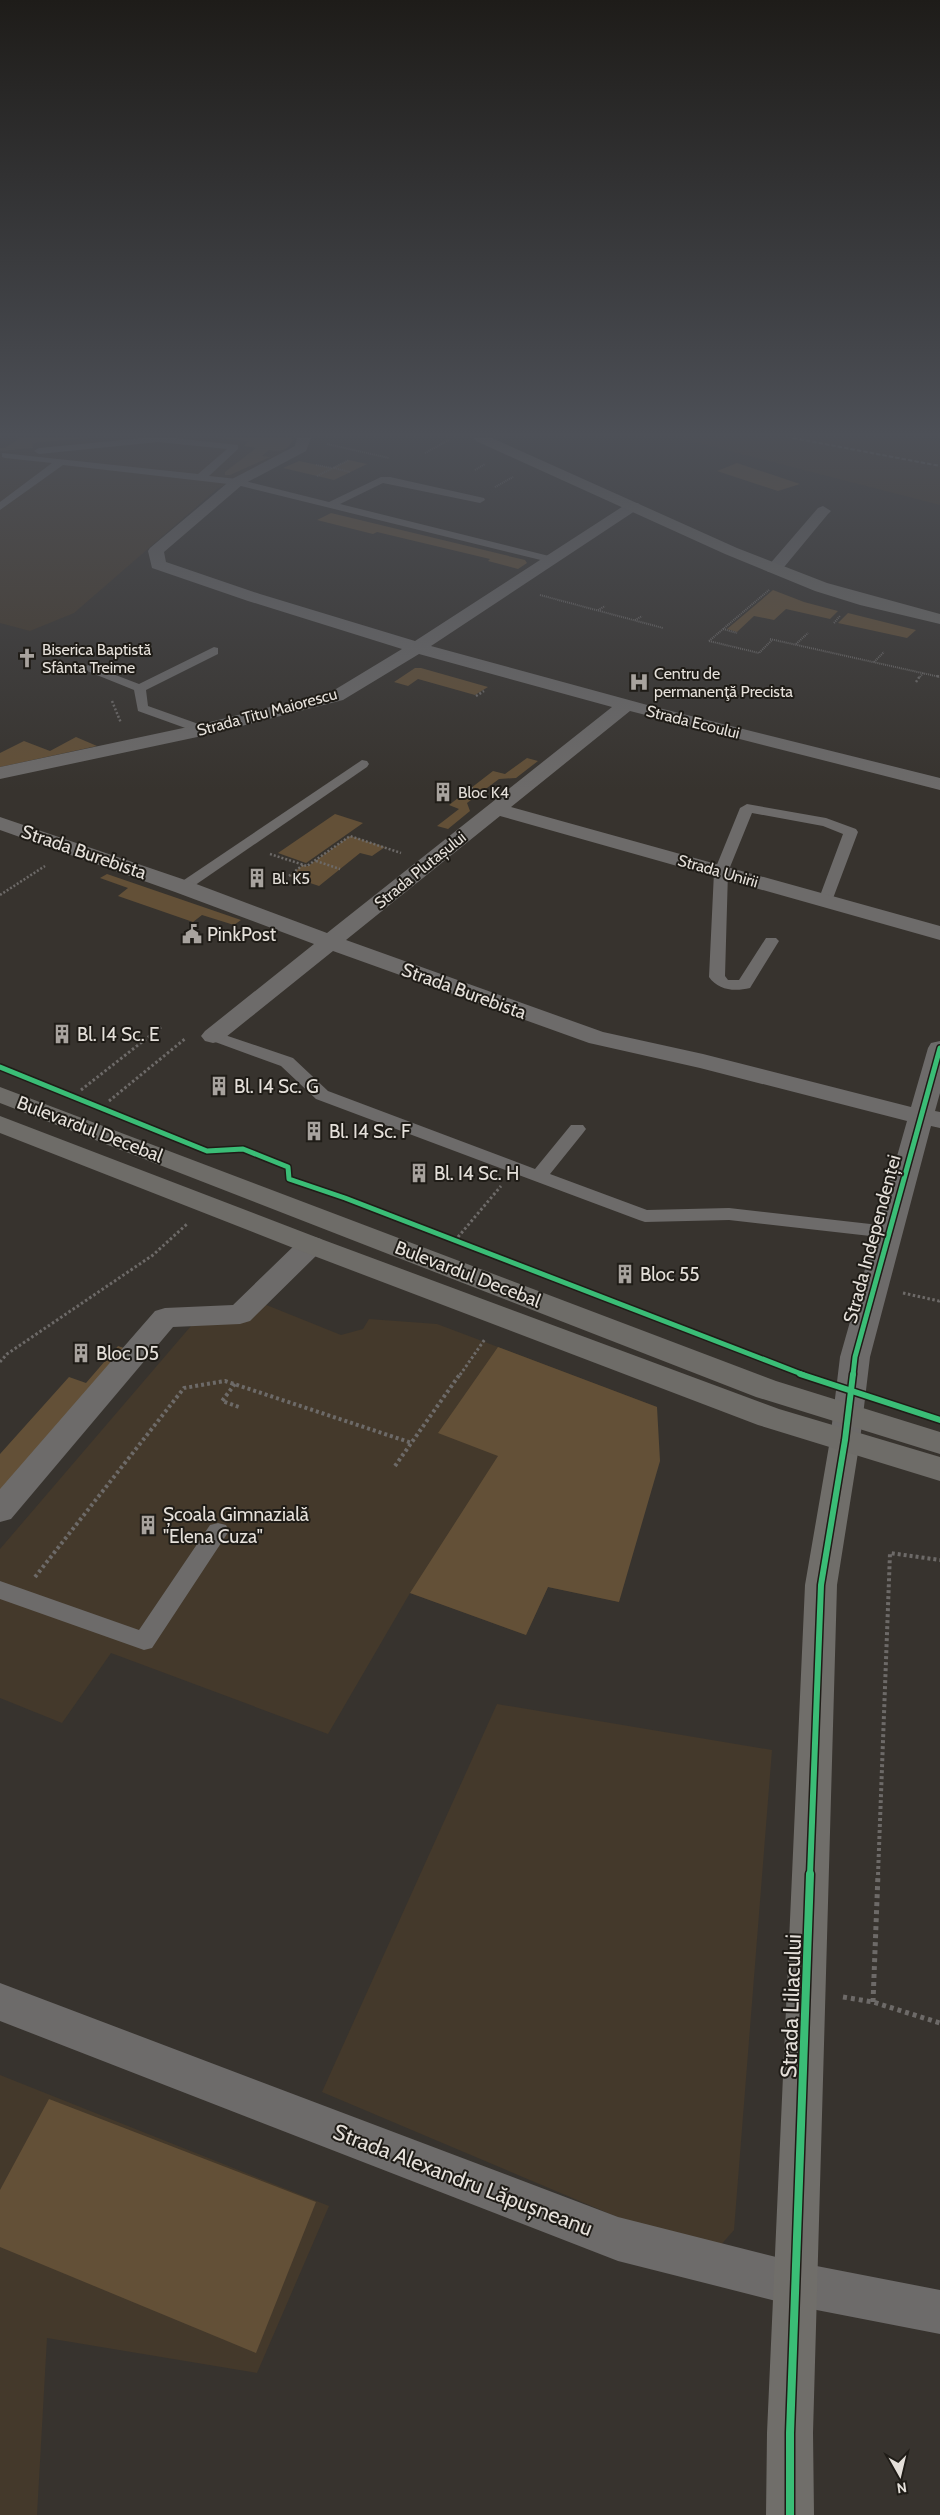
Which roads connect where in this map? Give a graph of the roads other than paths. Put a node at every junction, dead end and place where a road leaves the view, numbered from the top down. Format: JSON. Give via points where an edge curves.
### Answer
{"nodes":[{"id":1,"x":157,"y":555,"type":"edge"},
{"id":2,"x":534,"y":555,"type":"edge"},
{"id":3,"x":555,"y":555,"type":"edge"},
{"id":4,"x":743,"y":555,"type":"edge"},
{"id":5,"x":786,"y":555,"type":"edge"},
{"id":6,"x":549,"y":559,"type":"junction"},
{"id":7,"x":774,"y":569,"type":"junction"},
{"id":8,"x":940,"y":619,"type":"edge"},
{"id":9,"x":418,"y":647,"type":"junction"},
{"id":10,"x":214,"y":651,"type":"dead end"},
{"id":11,"x":88,"y":669,"type":"dead end"},
{"id":12,"x":140,"y":688,"type":"junction"},
{"id":13,"x":626,"y":705,"type":"junction"},
{"id":14,"x":202,"y":730,"type":"junction"},
{"id":15,"x":362,"y":764,"type":"dead end"},
{"id":16,"x":0,"y":772,"type":"edge"},
{"id":17,"x":940,"y":784,"type":"edge"},
{"id":18,"x":496,"y":809,"type":"junction"},
{"id":19,"x":0,"y":823,"type":"edge"},
{"id":20,"x":721,"y":872,"type":"junction"},
{"id":21,"x":183,"y":887,"type":"junction"},
{"id":22,"x":825,"y":901,"type":"junction"},
{"id":23,"x":940,"y":933,"type":"edge"},
{"id":24,"x":771,"y":941,"type":"dead end"},
{"id":25,"x":330,"y":942,"type":"junction"},
{"id":26,"x":213,"y":1036,"type":"joint"},
{"id":27,"x":940,"y":1048,"type":"edge"},
{"id":28,"x":0,"y":1094,"type":"edge"},
{"id":29,"x":931,"y":1118,"type":"edge"},
{"id":30,"x":0,"y":1124,"type":"edge"},
{"id":31,"x":577,"y":1129,"type":"dead end"},
{"id":32,"x":539,"y":1176,"type":"junction"},
{"id":33,"x":888,"y":1232,"type":"junction"},
{"id":34,"x":310,"y":1245,"type":"junction"},
{"id":35,"x":847,"y":1428,"type":"junction"},
{"id":36,"x":940,"y":1443,"type":"edge"},
{"id":37,"x":940,"y":1469,"type":"edge"},
{"id":38,"x":0,"y":1510,"type":"edge"},
{"id":39,"x":218,"y":1532,"type":"dead end"},
{"id":40,"x":10,"y":1593,"type":"edge"},
{"id":41,"x":0,"y":2002,"type":"edge"},
{"id":42,"x":796,"y":2284,"type":"junction"},
{"id":43,"x":940,"y":2312,"type":"edge"},
{"id":44,"x":790,"y":2515,"type":"edge"}],
"edges":[{"from":1,"to":9,"type":"street","name":"Strada Ecoului","via":[[158,565],[236,593]]},
{"from":2,"to":6,"type":"lane"},
{"from":3,"to":6,"type":"street","name":"Strada Titu Maiorescu"},
{"from":4,"to":7,"type":"main road"},
{"from":5,"to":7,"type":"street"},
{"from":6,"to":9,"type":"street","name":"Strada Titu Maiorescu"},
{"from":7,"to":8,"type":"main road","via":[[841,594]]},
{"from":9,"to":13,"type":"street","name":"Strada Ecoului"},
{"from":9,"to":14,"type":"street","name":"Strada Titu Maiorescu","via":[[337,696]]},
{"from":10,"to":12,"type":"lane"},
{"from":11,"to":12,"type":"lane"},
{"from":12,"to":14,"type":"lane","via":[[142,708]]},
{"from":13,"to":17,"type":"street","name":"Strada Ecoului"},
{"from":13,"to":18,"type":"street","name":"Strada Plutașului"},
{"from":14,"to":16,"type":"street","name":"Strada Titu Maiorescu"},
{"from":15,"to":21,"type":"lane"},
{"from":18,"to":20,"type":"street","name":"Strada Unirii"},
{"from":18,"to":25,"type":"street","name":"Strada Plutașului"},
{"from":19,"to":21,"type":"street","name":"Strada Burebista"},
{"from":20,"to":22,"type":"street","name":"Strada Unirii"},
{"from":20,"to":22,"type":"lane","via":[[747,808],[826,822],[852,832]]},
{"from":20,"to":24,"type":"lane","via":[[717,978],[724,984],[744,985]]},
{"from":21,"to":25,"type":"street","name":"Strada Burebista"},
{"from":22,"to":23,"type":"street","name":"Strada Unirii"},
{"from":25,"to":26,"type":"street","name":"Strada Plutașului"},
{"from":25,"to":29,"type":"street","name":"Strada Burebista","via":[[597,1038],[703,1061],[870,1106]]},
{"from":26,"to":32,"type":"lane","via":[[287,1062],[322,1095]]},
{"from":27,"to":29,"type":"street","name":"Strada Independenței"},
{"from":28,"to":35,"type":"main road","name":"Bulevardul Decebal","via":[[766,1389]]},
{"from":29,"to":33,"type":"street","name":"Strada Independenței"},
{"from":30,"to":34,"type":"main road","name":"Bulevardul Decebal"},
{"from":31,"to":32,"type":"lane"},
{"from":32,"to":33,"type":"lane","via":[[645,1216],[729,1214]]},
{"from":33,"to":35,"type":"street","name":"Strada Independenței","via":[[855,1357]]},
{"from":34,"to":35,"type":"main road","name":"Bulevardul Decebal","via":[[768,1417]]},
{"from":34,"to":38,"type":"street","via":[[240,1314],[165,1318]]},
{"from":35,"to":36,"type":"main road","name":"Bulevardul Decebal"},
{"from":35,"to":37,"type":"main road","name":"Bulevardul Decebal"},
{"from":35,"to":42,"type":"main road","name":"Strada Liliacului","via":[[821,1585]]},
{"from":39,"to":40,"type":"lane","via":[[144,1642]]},
{"from":41,"to":42,"type":"street","name":"Strada Alexandru Lăpușneanu","via":[[618,2239]]},
{"from":42,"to":43,"type":"street","name":"Strada Alexandru Lăpușneanu"},
{"from":42,"to":44,"type":"main road","name":"Strada Liliacului"}]}
